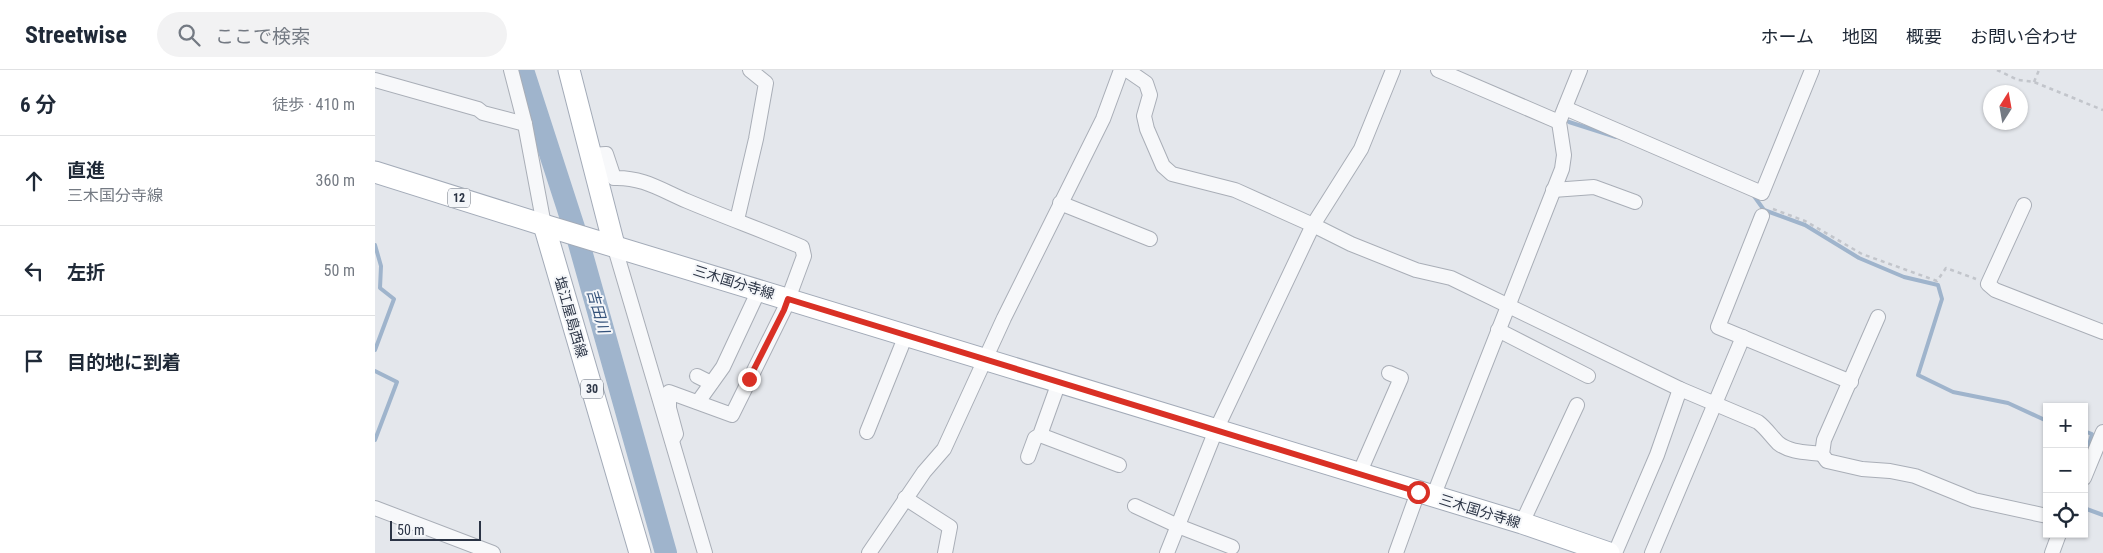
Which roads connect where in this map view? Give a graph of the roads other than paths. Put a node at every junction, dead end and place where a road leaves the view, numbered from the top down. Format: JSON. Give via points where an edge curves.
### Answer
{"nodes":[{"id":1,"x":511,"y":70,"type":"edge"},
{"id":2,"x":569,"y":70,"type":"edge"},
{"id":3,"x":750,"y":70,"type":"edge"},
{"id":4,"x":1121,"y":70,"type":"edge"},
{"id":5,"x":1393,"y":70,"type":"edge"},
{"id":6,"x":1438,"y":70,"type":"edge"},
{"id":7,"x":1579,"y":70,"type":"edge"},
{"id":8,"x":1812,"y":70,"type":"edge"},
{"id":9,"x":375,"y":80,"type":"edge"},
{"id":10,"x":1565,"y":108,"type":"junction"},
{"id":11,"x":1559,"y":122,"type":"junction"},
{"id":12,"x":525,"y":124,"type":"junction"},
{"id":13,"x":591,"y":155,"type":"junction"},
{"id":14,"x":375,"y":172,"type":"edge"},
{"id":15,"x":1553,"y":190,"type":"junction"},
{"id":16,"x":1635,"y":202,"type":"dead end"},
{"id":17,"x":1060,"y":203,"type":"junction"},
{"id":18,"x":2024,"y":205,"type":"dead end"},
{"id":19,"x":1762,"y":216,"type":"dead end"},
{"id":20,"x":737,"y":220,"type":"junction"},
{"id":21,"x":1313,"y":224,"type":"junction"},
{"id":22,"x":546,"y":226,"type":"junction"},
{"id":23,"x":1151,"y":239,"type":"dead end"},
{"id":24,"x":612,"y":244,"type":"junction"},
{"id":25,"x":759,"y":290,"type":"junction"},
{"id":26,"x":788,"y":299,"type":"junction"},
{"id":27,"x":1507,"y":307,"type":"junction"},
{"id":28,"x":1878,"y":317,"type":"dead end"},
{"id":29,"x":1498,"y":330,"type":"junction"},
{"id":30,"x":2103,"y":332,"type":"edge"},
{"id":31,"x":905,"y":335,"type":"junction"},
{"id":32,"x":1743,"y":338,"type":"junction"},
{"id":33,"x":985,"y":360,"type":"junction"},
{"id":34,"x":1389,"y":373,"type":"dead end"},
{"id":35,"x":697,"y":376,"type":"dead end"},
{"id":36,"x":1587,"y":376,"type":"dead end"},
{"id":37,"x":1059,"y":382,"type":"junction"},
{"id":38,"x":1851,"y":382,"type":"junction"},
{"id":39,"x":711,"y":383,"type":"junction"},
{"id":40,"x":1680,"y":389,"type":"junction"},
{"id":41,"x":698,"y":402,"type":"junction"},
{"id":42,"x":1715,"y":403,"type":"junction"},
{"id":43,"x":1577,"y":405,"type":"dead end"},
{"id":44,"x":1215,"y":430,"type":"junction"},
{"id":45,"x":867,"y":432,"type":"dead end"},
{"id":46,"x":2103,"y":432,"type":"edge"},
{"id":47,"x":1040,"y":435,"type":"junction"},
{"id":48,"x":671,"y":440,"type":"junction"},
{"id":49,"x":1822,"y":454,"type":"junction"},
{"id":50,"x":1028,"y":457,"type":"dead end"},
{"id":51,"x":1119,"y":465,"type":"dead end"},
{"id":52,"x":2088,"y":468,"type":"edge"},
{"id":53,"x":1359,"y":474,"type":"junction"},
{"id":54,"x":1426,"y":495,"type":"junction"},
{"id":55,"x":905,"y":498,"type":"junction"},
{"id":56,"x":1135,"y":506,"type":"dead end"},
{"id":57,"x":375,"y":508,"type":"edge"},
{"id":58,"x":2043,"y":515,"type":"edge"},
{"id":59,"x":1522,"y":523,"type":"junction"},
{"id":60,"x":1178,"y":526,"type":"junction"},
{"id":61,"x":2058,"y":538,"type":"edge"},
{"id":62,"x":1232,"y":547,"type":"dead end"},
{"id":63,"x":493,"y":553,"type":"edge"},
{"id":64,"x":640,"y":553,"type":"edge"},
{"id":65,"x":705,"y":553,"type":"edge"},
{"id":66,"x":869,"y":553,"type":"edge"},
{"id":67,"x":945,"y":553,"type":"edge"},
{"id":68,"x":1167,"y":553,"type":"edge"},
{"id":69,"x":1396,"y":553,"type":"edge"},
{"id":70,"x":1609,"y":553,"type":"edge"},
{"id":71,"x":1615,"y":553,"type":"edge"},
{"id":72,"x":1652,"y":553,"type":"edge"},
{"id":73,"x":2052,"y":553,"type":"edge"}],
"edges":[{"from":1,"to":12,"type":"street"},
{"from":2,"to":13,"type":"main road"},
{"from":3,"to":20,"type":"street","via":[[766,83]]},
{"from":4,"to":17,"type":"street","via":[[1103,119]]},
{"from":4,"to":21,"type":"street","via":[[1146,83],[1149,95],[1144,116],[1147,129],[1163,166],[1172,174],[1235,190]]},
{"from":5,"to":21,"type":"street","via":[[1361,149]]},
{"from":6,"to":11,"type":"street"},
{"from":7,"to":10,"type":"street"},
{"from":8,"to":10,"type":"street","via":[[1761,193]]},
{"from":9,"to":12,"type":"street"},
{"from":10,"to":11,"type":"street"},
{"from":11,"to":15,"type":"street","via":[[1564,155]]},
{"from":12,"to":22,"type":"street"},
{"from":13,"to":20,"type":"street","via":[[606,154],[614,178],[631,177]]},
{"from":13,"to":24,"type":"main road"},
{"from":14,"to":22,"type":"main road","name":"三木国分寺線","number":"12"},
{"from":15,"to":16,"type":"street","via":[[1593,187]]},
{"from":15,"to":27,"type":"street"},
{"from":17,"to":23,"type":"street"},
{"from":17,"to":33,"type":"street"},
{"from":18,"to":30,"type":"street","via":[[1988,284],[1995,290]]},
{"from":19,"to":32,"type":"street","via":[[1718,328]]},
{"from":20,"to":26,"type":"street","via":[[802,247],[804,256]]},
{"from":21,"to":27,"type":"street","via":[[1351,244],[1416,270],[1451,278]]},
{"from":21,"to":44,"type":"street"},
{"from":22,"to":24,"type":"main road","name":"三木国分寺線","number":"12"},
{"from":22,"to":64,"type":"main road","name":"塩江屋島西線","number":"30"},
{"from":24,"to":25,"type":"main road","name":"三木国分寺線","number":"12"},
{"from":24,"to":48,"type":"street"},
{"from":25,"to":26,"type":"main road","name":"三木国分寺線","number":"12"},
{"from":25,"to":39,"type":"street","via":[[723,367]]},
{"from":26,"to":31,"type":"main road","name":"三木国分寺線","number":"12"},
{"from":26,"to":41,"type":"street","via":[[732,415]]},
{"from":27,"to":29,"type":"street"},
{"from":27,"to":40,"type":"street"},
{"from":28,"to":38,"type":"street"},
{"from":29,"to":36,"type":"street"},
{"from":29,"to":54,"type":"street"},
{"from":31,"to":33,"type":"main road","name":"三木国分寺線","number":"12"},
{"from":31,"to":45,"type":"street"},
{"from":32,"to":38,"type":"street"},
{"from":32,"to":42,"type":"street"},
{"from":33,"to":37,"type":"main road","name":"三木国分寺線","number":"12"},
{"from":33,"to":55,"type":"street","via":[[944,449]]},
{"from":34,"to":53,"type":"street","via":[[1401,378]]},
{"from":35,"to":39,"type":"street"},
{"from":37,"to":44,"type":"main road","name":"三木国分寺線","number":"12"},
{"from":37,"to":47,"type":"street"},
{"from":38,"to":49,"type":"street","via":[[1824,440]]},
{"from":39,"to":41,"type":"street"},
{"from":40,"to":42,"type":"street"},
{"from":40,"to":71,"type":"street","via":[[1657,455]]},
{"from":41,"to":48,"type":"street","via":[[669,392],[669,408],[676,434]]},
{"from":42,"to":49,"type":"street","via":[[1758,422],[1779,443],[1792,450]]},
{"from":42,"to":72,"type":"street"},
{"from":43,"to":59,"type":"street"},
{"from":44,"to":53,"type":"main road","name":"三木国分寺線","number":"12"},
{"from":44,"to":60,"type":"street"},
{"from":46,"to":52,"type":"street"},
{"from":47,"to":50,"type":"street","via":[[1035,438]]},
{"from":47,"to":51,"type":"street"},
{"from":48,"to":65,"type":"street"},
{"from":49,"to":58,"type":"street","via":[[1827,461],[1915,476],[1974,500]]},
{"from":53,"to":54,"type":"main road","name":"三木国分寺線","number":"12"},
{"from":54,"to":59,"type":"main road","name":"三木国分寺線","number":"12"},
{"from":54,"to":69,"type":"street"},
{"from":55,"to":66,"type":"street"},
{"from":55,"to":67,"type":"street","via":[[950,527]]},
{"from":56,"to":60,"type":"street"},
{"from":57,"to":63,"type":"street"},
{"from":59,"to":70,"type":"main road","name":"三木国分寺線","number":"12"},
{"from":60,"to":62,"type":"street"},
{"from":60,"to":68,"type":"street"},
{"from":61,"to":73,"type":"street"}]}
